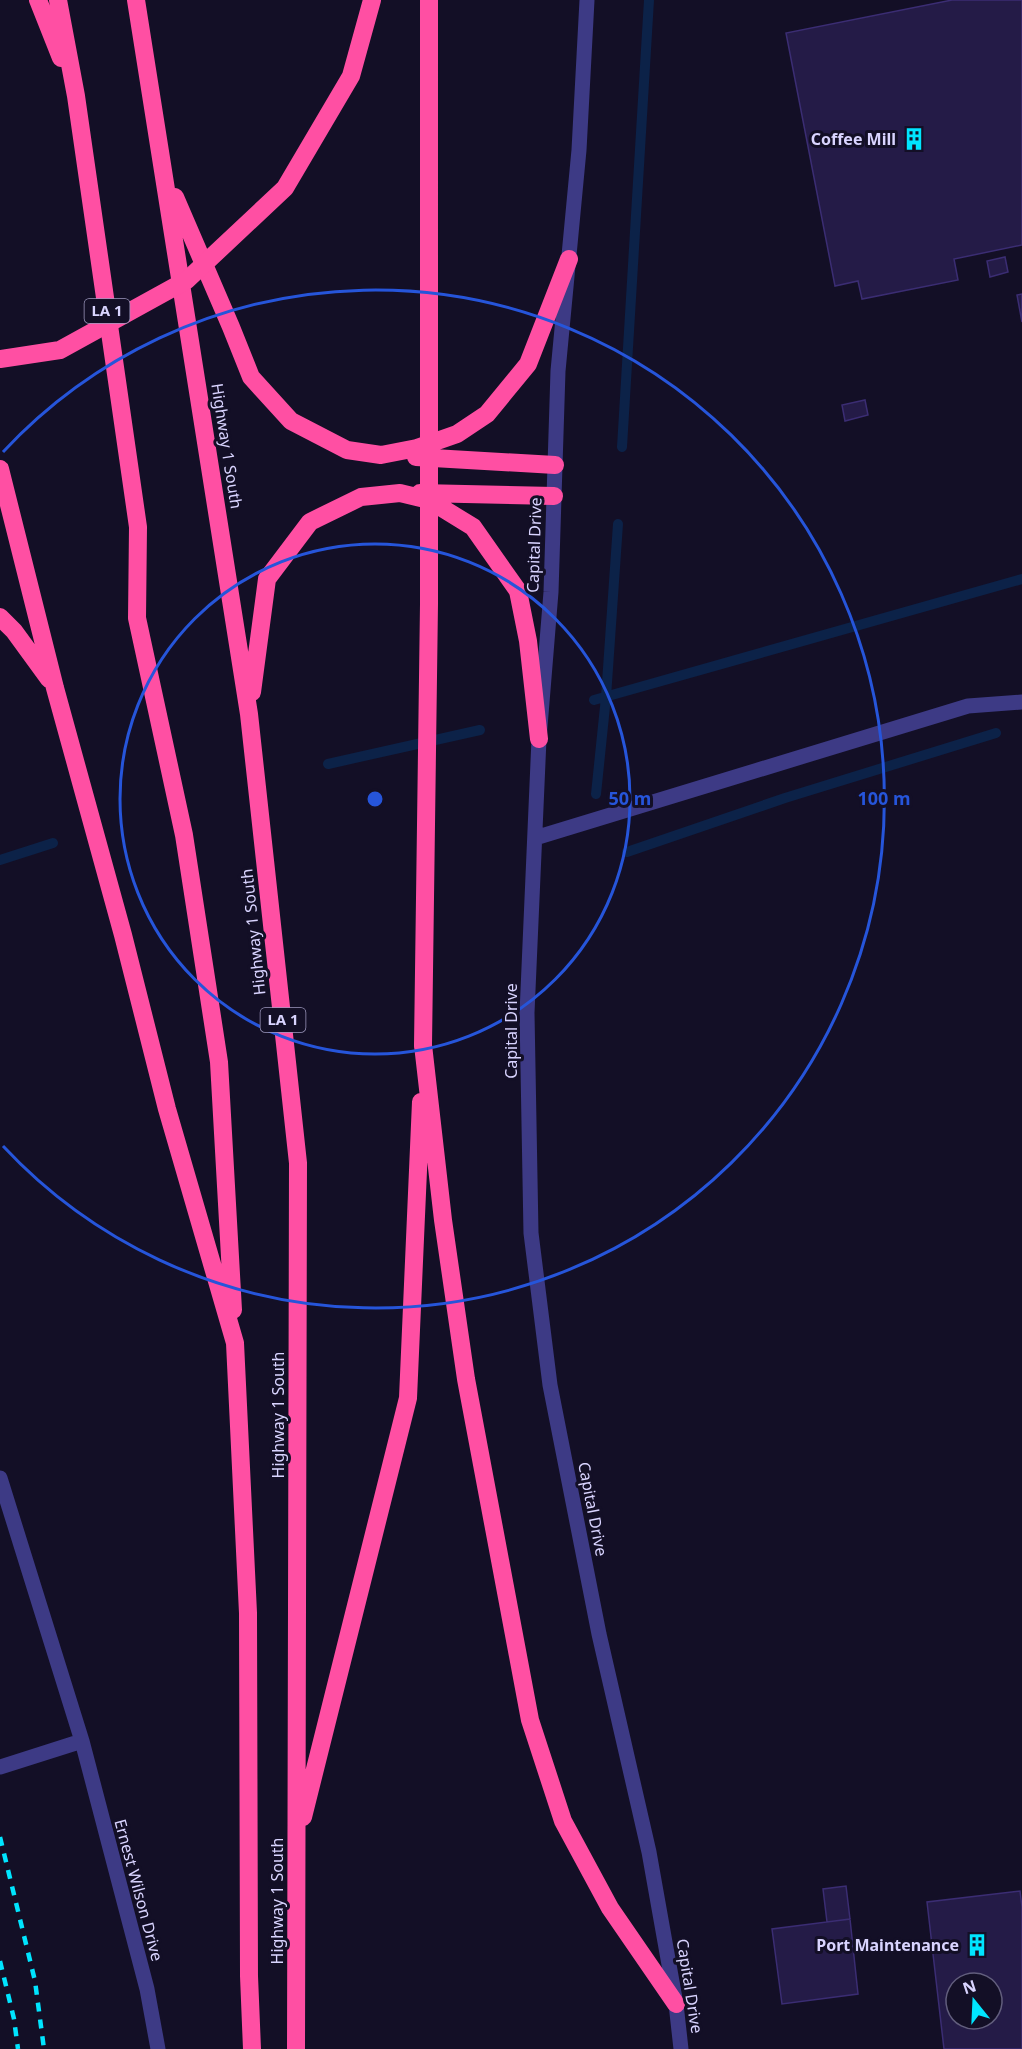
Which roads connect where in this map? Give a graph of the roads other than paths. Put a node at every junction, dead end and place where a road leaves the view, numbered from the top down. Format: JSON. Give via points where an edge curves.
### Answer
{"nodes":[{"id":1,"x":38,"y":0,"type":"edge"},
{"id":2,"x":58,"y":0,"type":"edge"},
{"id":3,"x":136,"y":0,"type":"edge"},
{"id":4,"x":372,"y":0,"type":"edge"},
{"id":5,"x":429,"y":0,"type":"edge"},
{"id":6,"x":587,"y":0,"type":"edge"},
{"id":7,"x":76,"y":96,"type":"junction"},
{"id":8,"x":164,"y":171,"type":"junction"},
{"id":9,"x":569,"y":259,"type":"junction"},
{"id":10,"x":0,"y":359,"type":"edge"},
{"id":11,"x":381,"y":455,"type":"junction"},
{"id":12,"x":555,"y":465,"type":"junction"},
{"id":13,"x":0,"y":469,"type":"edge"},
{"id":14,"x":400,"y":493,"type":"junction"},
{"id":15,"x":554,"y":495,"type":"junction"},
{"id":16,"x":0,"y":617,"type":"edge"},
{"id":17,"x":55,"y":688,"type":"junction"},
{"id":18,"x":1022,"y":702,"type":"edge"},
{"id":19,"x":249,"y":714,"type":"junction"},
{"id":20,"x":539,"y":739,"type":"junction"},
{"id":21,"x":535,"y":838,"type":"junction"},
{"id":22,"x":423,"y":1045,"type":"junction"},
{"id":23,"x":235,"y":1343,"type":"junction"},
{"id":24,"x":0,"y":1478,"type":"edge"},
{"id":25,"x":82,"y":1741,"type":"junction"},
{"id":26,"x":0,"y":1767,"type":"edge"},
{"id":27,"x":296,"y":1845,"type":"junction"},
{"id":28,"x":676,"y":2004,"type":"junction"},
{"id":29,"x":158,"y":2049,"type":"edge"},
{"id":30,"x":252,"y":2049,"type":"edge"},
{"id":31,"x":296,"y":2049,"type":"edge"},
{"id":32,"x":681,"y":2049,"type":"edge"}],
"edges":[{"from":1,"to":7,"type":"highway"},
{"from":2,"to":7,"type":"highway","number":"LA 1"},
{"from":3,"to":8,"type":"highway","name":"Highway 1 South","number":"LA 1"},
{"from":4,"to":10,"type":"highway","bridge":true,"via":[[351,76],[285,188],[187,280],[60,350]]},
{"from":5,"to":22,"type":"highway","bridge":true,"via":[[429,604]]},
{"from":6,"to":9,"type":"street","name":"Capital Drive"},
{"from":7,"to":23,"type":"highway","number":"LA 1","via":[[138,527],[137,618],[184,835],[219,1062]]},
{"from":8,"to":11,"type":"highway","via":[[250,377],[291,421],[347,450]]},
{"from":8,"to":19,"type":"highway","name":"Highway 1 South","number":"LA 1"},
{"from":9,"to":11,"type":"highway","via":[[528,364],[487,414],[457,434]]},
{"from":9,"to":12,"type":"street","name":"Capital Drive","via":[[558,371]]},
{"from":11,"to":12,"type":"highway"},
{"from":12,"to":15,"type":"street","name":"Capital Drive"},
{"from":13,"to":17,"type":"highway"},
{"from":14,"to":15,"type":"highway"},
{"from":14,"to":19,"type":"highway","via":[[361,497],[310,522],[267,579]]},
{"from":14,"to":20,"type":"highway","via":[[429,500],[473,527],[518,591]]},
{"from":15,"to":20,"type":"street","name":"Capital Drive"},
{"from":16,"to":17,"type":"highway"},
{"from":17,"to":23,"type":"highway"},
{"from":18,"to":21,"type":"street","via":[[968,706]]},
{"from":19,"to":27,"type":"highway","name":"Highway 1 South","number":"LA 1","via":[[298,1163]]},
{"from":20,"to":21,"type":"street","name":"Capital Drive"},
{"from":21,"to":28,"type":"street","name":"Capital Drive","via":[[527,1013],[531,1233],[550,1385],[599,1634],[649,1852]]},
{"from":22,"to":27,"type":"highway","via":[[408,1398]]},
{"from":22,"to":28,"type":"highway","via":[[466,1379],[530,1720],[563,1821],[610,1908]]},
{"from":23,"to":30,"type":"highway","via":[[248,1613]]},
{"from":24,"to":25,"type":"street","name":"Ernest Wilson Drive"},
{"from":25,"to":26,"type":"street"},
{"from":25,"to":29,"type":"street","name":"Ernest Wilson Drive","via":[[147,1989]]},
{"from":27,"to":31,"type":"highway","name":"Highway 1 South","number":"LA 1"},
{"from":28,"to":32,"type":"street","name":"Capital Drive"}]}
